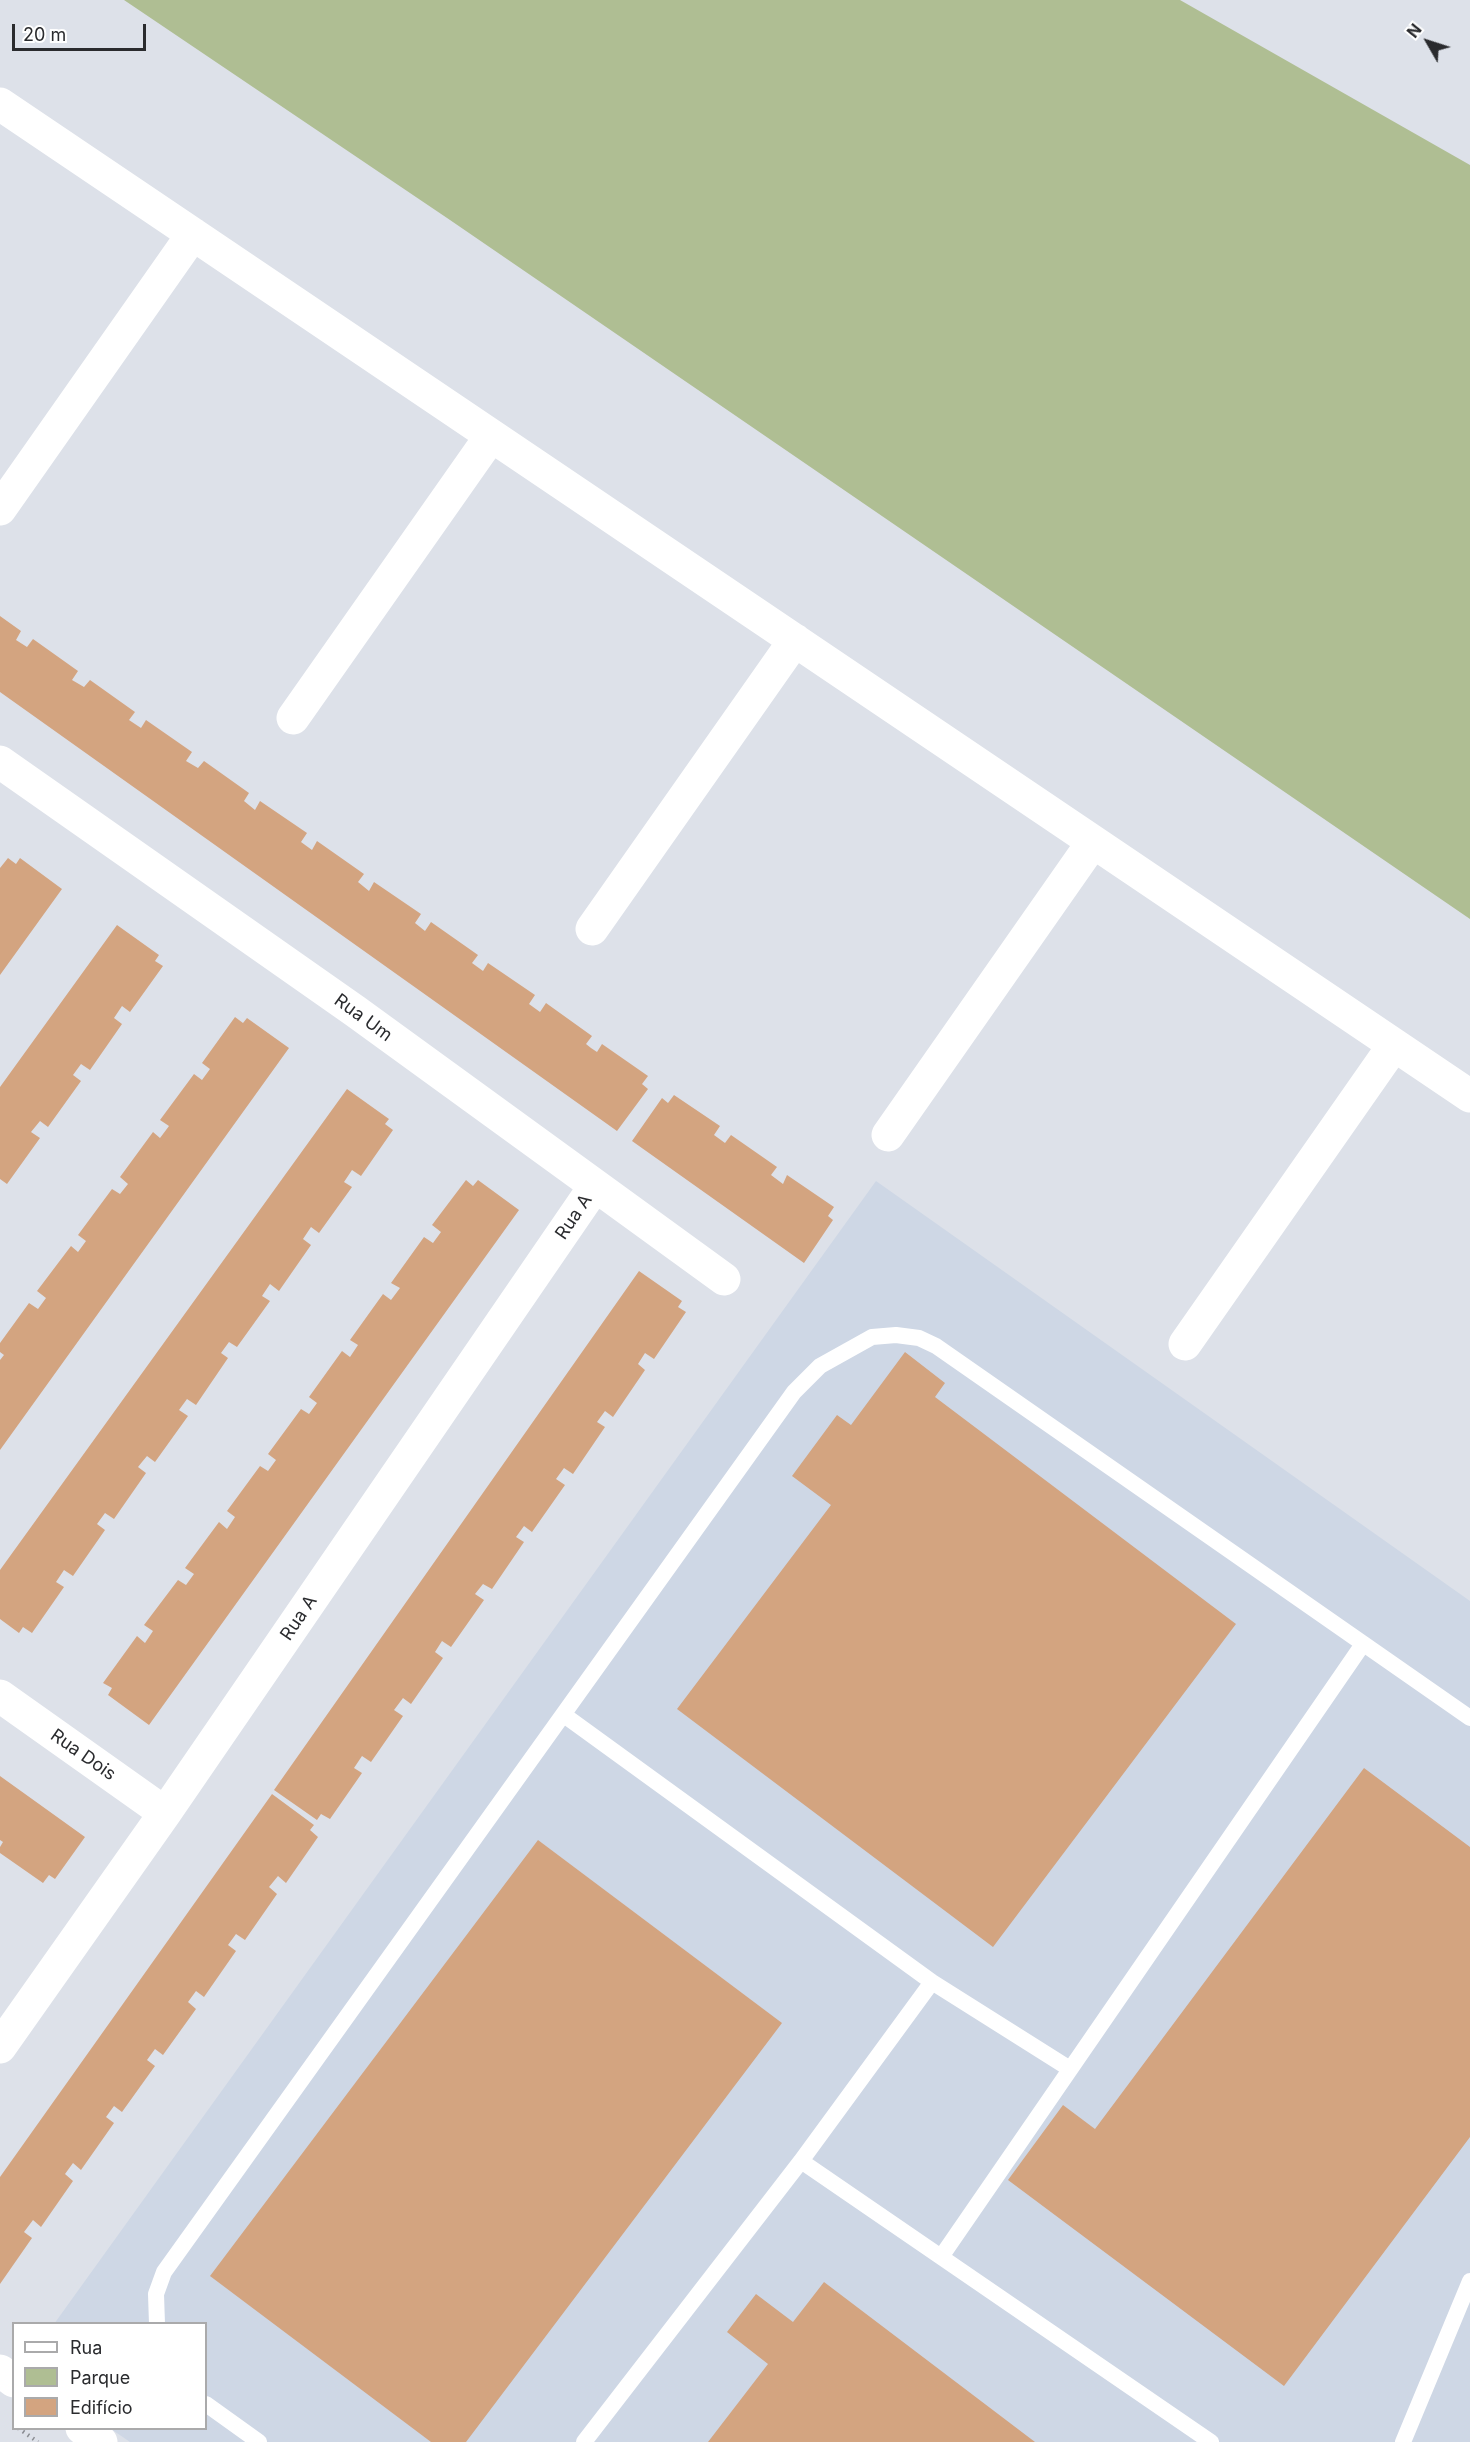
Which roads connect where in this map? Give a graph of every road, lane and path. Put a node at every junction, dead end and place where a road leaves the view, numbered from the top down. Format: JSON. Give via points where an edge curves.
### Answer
{"nodes":[{"id":1,"x":0,"y":104,"type":"edge"},
{"id":2,"x":193,"y":234,"type":"junction"},
{"id":3,"x":491,"y":436,"type":"junction"},
{"id":4,"x":0,"y":509,"type":"edge"},
{"id":5,"x":795,"y":640,"type":"junction"},
{"id":6,"x":293,"y":718,"type":"dead end"},
{"id":7,"x":0,"y":762,"type":"edge"},
{"id":8,"x":1093,"y":842,"type":"junction"},
{"id":9,"x":592,"y":929,"type":"dead end"},
{"id":10,"x":1394,"y":1045,"type":"junction"},
{"id":11,"x":1470,"y":1096,"type":"edge"},
{"id":12,"x":888,"y":1135,"type":"dead end"},
{"id":13,"x":595,"y":1186,"type":"junction"},
{"id":14,"x":723,"y":1279,"type":"dead end"},
{"id":15,"x":1185,"y":1344,"type":"dead end"},
{"id":16,"x":1364,"y":1644,"type":"junction"},
{"id":17,"x":0,"y":1696,"type":"edge"},
{"id":18,"x":564,"y":1716,"type":"junction"},
{"id":19,"x":1470,"y":1718,"type":"edge"},
{"id":20,"x":165,"y":1813,"type":"junction"},
{"id":21,"x":933,"y":1982,"type":"junction"},
{"id":22,"x":0,"y":2047,"type":"edge"},
{"id":23,"x":1070,"y":2069,"type":"junction"},
{"id":24,"x":801,"y":2161,"type":"junction"},
{"id":25,"x":941,"y":2257,"type":"junction"},
{"id":26,"x":1470,"y":2280,"type":"edge"},
{"id":27,"x":157,"y":2322,"type":"edge"},
{"id":28,"x":207,"y":2405,"type":"edge"},
{"id":29,"x":21,"y":2430,"type":"edge"},
{"id":30,"x":85,"y":2430,"type":"edge"},
{"id":31,"x":38,"y":2442,"type":"edge"},
{"id":32,"x":101,"y":2442,"type":"edge"},
{"id":33,"x":259,"y":2442,"type":"edge"},
{"id":34,"x":584,"y":2442,"type":"edge"},
{"id":35,"x":1211,"y":2442,"type":"edge"},
{"id":36,"x":1403,"y":2442,"type":"edge"}],
"edges":[{"from":1,"to":2,"type":"street"},
{"from":2,"to":3,"type":"street"},
{"from":2,"to":4,"type":"street"},
{"from":3,"to":5,"type":"street"},
{"from":3,"to":6,"type":"street"},
{"from":5,"to":8,"type":"street"},
{"from":5,"to":9,"type":"street"},
{"from":7,"to":13,"type":"street","name":"Rua Um"},
{"from":8,"to":10,"type":"street"},
{"from":8,"to":12,"type":"street"},
{"from":10,"to":11,"type":"street"},
{"from":10,"to":15,"type":"street"},
{"from":13,"to":14,"type":"street","name":"Rua Um"},
{"from":13,"to":20,"type":"street","name":"Rua A"},
{"from":16,"to":18,"type":"lane","via":[[936,1346],[919,1338],[872,1337],[820,1366],[794,1392]]},
{"from":16,"to":19,"type":"lane"},
{"from":16,"to":23,"type":"lane"},
{"from":17,"to":20,"type":"street","name":"Rua Dois"},
{"from":18,"to":21,"type":"lane"},
{"from":18,"to":27,"type":"lane","via":[[164,2272],[156,2294]]},
{"from":20,"to":22,"type":"street","name":"Rua A"},
{"from":21,"to":23,"type":"lane"},
{"from":21,"to":24,"type":"lane"},
{"from":23,"to":25,"type":"lane"},
{"from":24,"to":25,"type":"lane"},
{"from":24,"to":34,"type":"lane"},
{"from":25,"to":35,"type":"lane"},
{"from":26,"to":36,"type":"lane"},
{"from":28,"to":33,"type":"lane"},
{"from":29,"to":31,"type":"path"},
{"from":30,"to":32,"type":"street"}]}
